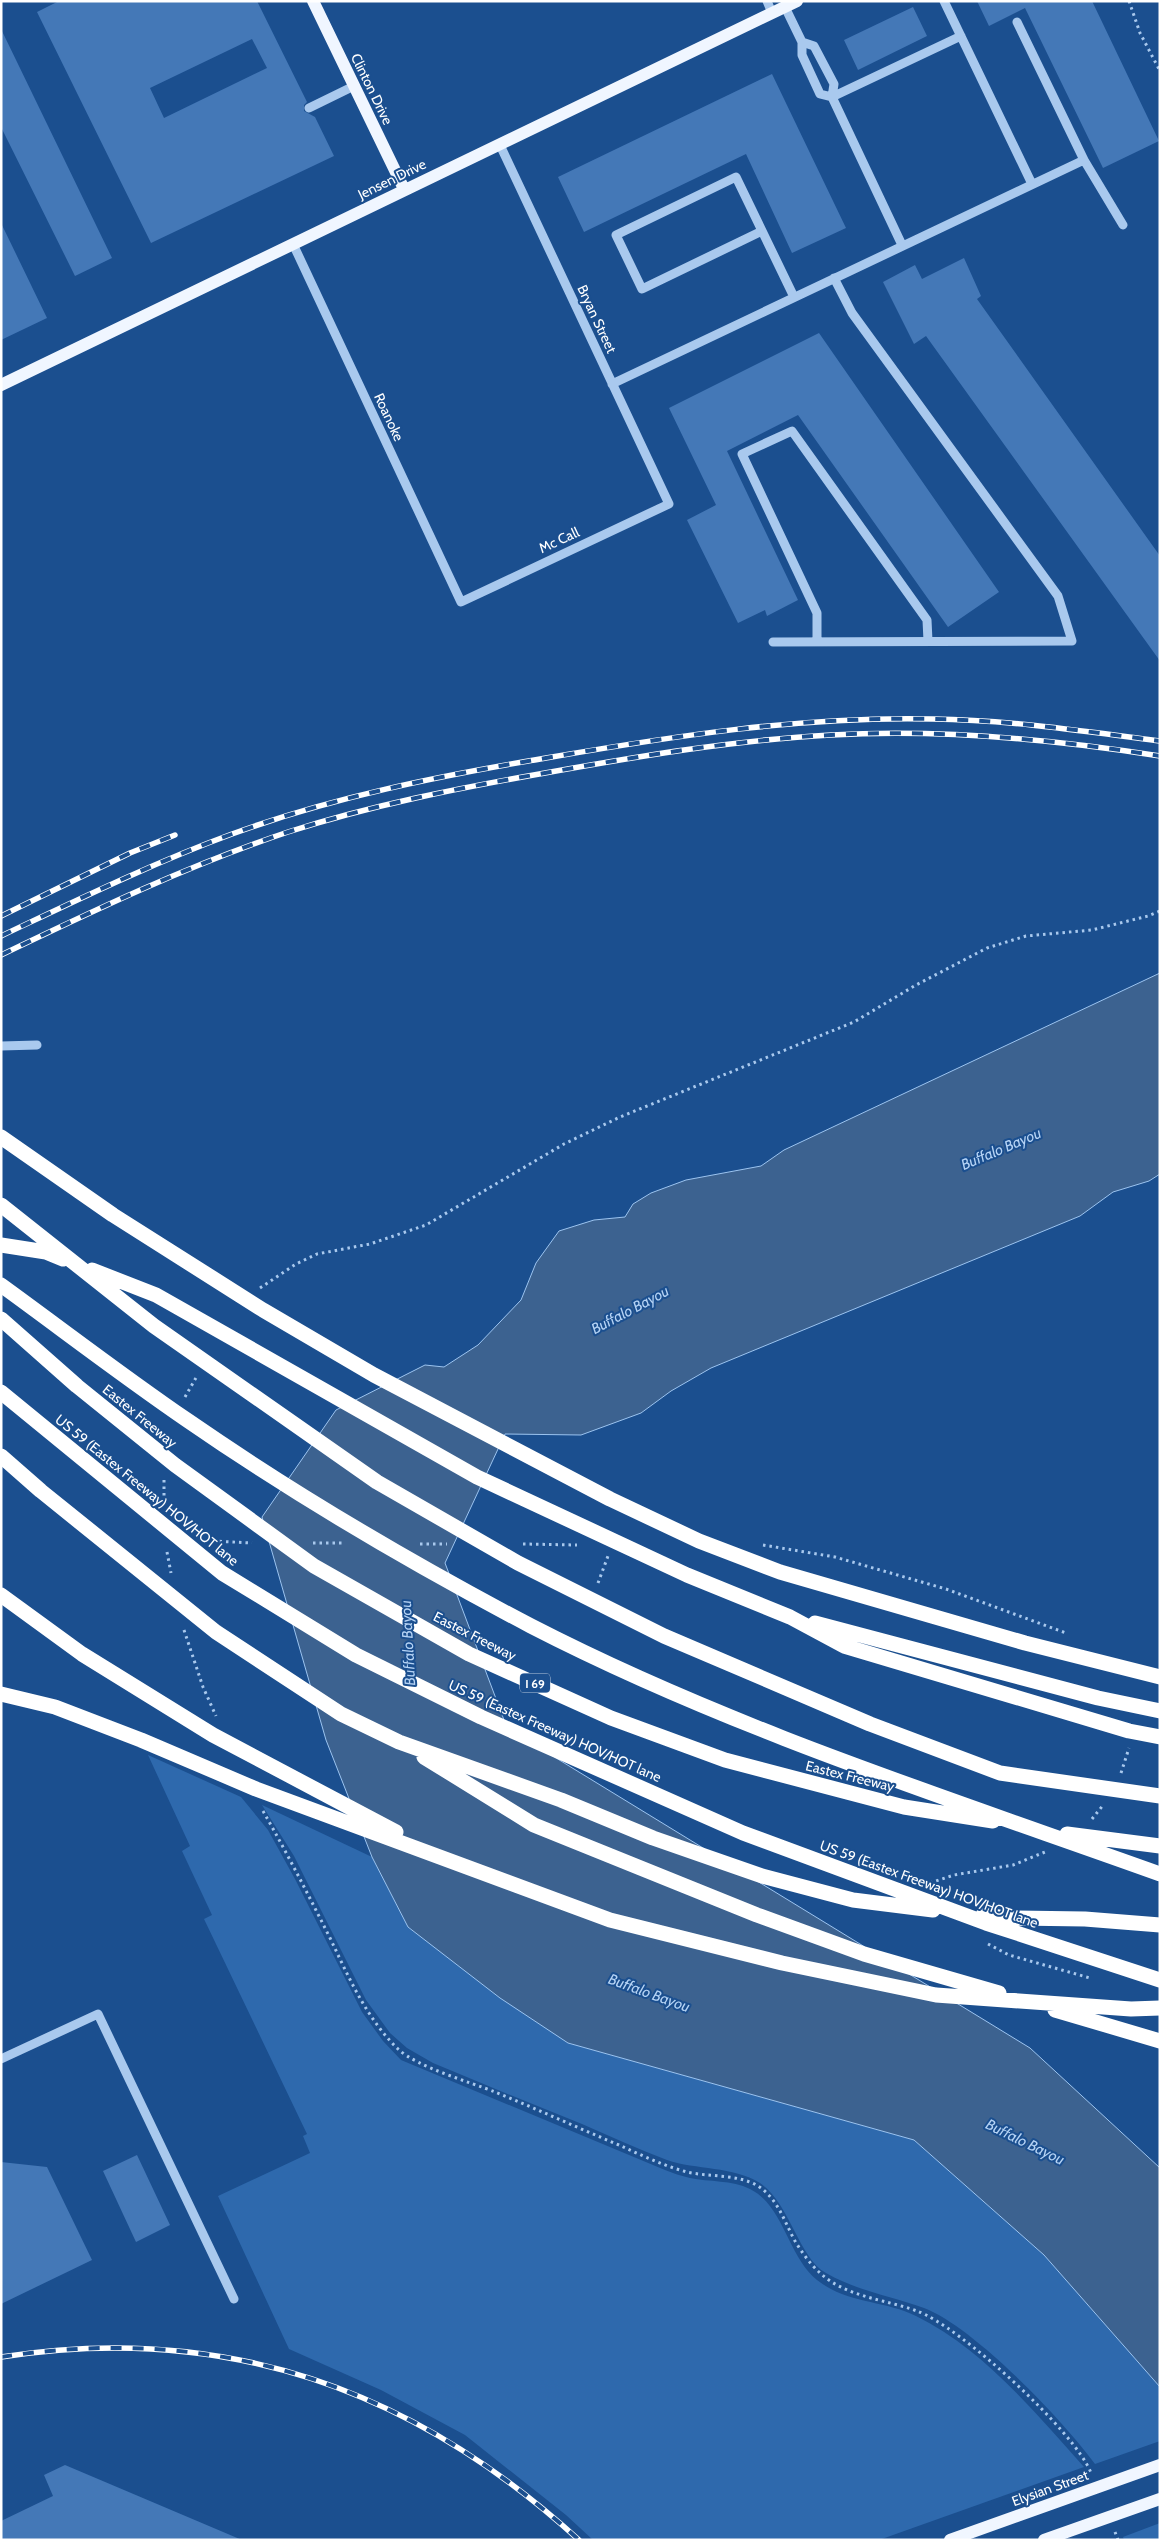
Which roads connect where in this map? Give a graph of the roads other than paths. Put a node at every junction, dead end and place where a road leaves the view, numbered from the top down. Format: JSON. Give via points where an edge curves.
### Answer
{"nodes":[{"id":1,"x":313,"y":1,"type":"edge"},
{"id":2,"x":797,"y":1,"type":"edge"},
{"id":3,"x":944,"y":1,"type":"edge"},
{"id":4,"x":769,"y":7,"type":"edge"},
{"id":5,"x":785,"y":7,"type":"junction"},
{"id":6,"x":1018,"y":22,"type":"dead end"},
{"id":7,"x":961,"y":36,"type":"junction"},
{"id":8,"x":802,"y":42,"type":"junction"},
{"id":9,"x":354,"y":86,"type":"junction"},
{"id":10,"x":832,"y":98,"type":"junction"},
{"id":11,"x":309,"y":108,"type":"dead end"},
{"id":12,"x":500,"y":145,"type":"junction"},
{"id":13,"x":1084,"y":160,"type":"junction"},
{"id":14,"x":1032,"y":184,"type":"junction"},
{"id":15,"x":404,"y":190,"type":"junction"},
{"id":16,"x":1124,"y":225,"type":"dead end"},
{"id":17,"x":762,"y":231,"type":"junction"},
{"id":18,"x":292,"y":244,"type":"junction"},
{"id":19,"x":902,"y":245,"type":"junction"},
{"id":20,"x":834,"y":278,"type":"junction"},
{"id":21,"x":794,"y":297,"type":"junction"},
{"id":22,"x":612,"y":384,"type":"junction"},
{"id":23,"x":1,"y":385,"type":"edge"},
{"id":24,"x":669,"y":504,"type":"joint"},
{"id":25,"x":461,"y":602,"type":"joint"},
{"id":26,"x":817,"y":641,"type":"junction"},
{"id":27,"x":928,"y":641,"type":"junction"},
{"id":28,"x":772,"y":642,"type":"dead end"},
{"id":29,"x":37,"y":1045,"type":"dead end"},
{"id":30,"x":1,"y":1046,"type":"edge"},
{"id":31,"x":1,"y":1137,"type":"edge"},
{"id":32,"x":1,"y":1205,"type":"edge"},
{"id":33,"x":1,"y":1245,"type":"edge"},
{"id":34,"x":1,"y":1285,"type":"edge"},
{"id":35,"x":1,"y":1319,"type":"edge"},
{"id":36,"x":1,"y":1392,"type":"edge"},
{"id":37,"x":1,"y":1456,"type":"edge"},
{"id":38,"x":1,"y":1595,"type":"edge"},
{"id":39,"x":790,"y":1616,"type":"junction"},
{"id":40,"x":1160,"y":1677,"type":"edge"},
{"id":41,"x":1,"y":1694,"type":"edge"},
{"id":42,"x":1160,"y":1711,"type":"edge"},
{"id":43,"x":1160,"y":1737,"type":"edge"},
{"id":44,"x":399,"y":1742,"type":"junction"},
{"id":45,"x":1160,"y":1796,"type":"edge"},
{"id":46,"x":1160,"y":1846,"type":"edge"},
{"id":47,"x":461,"y":1865,"type":"junction"},
{"id":48,"x":1160,"y":1874,"type":"edge"},
{"id":49,"x":1160,"y":1925,"type":"edge"},
{"id":50,"x":1160,"y":1980,"type":"edge"},
{"id":51,"x":1160,"y":2008,"type":"edge"},
{"id":52,"x":1160,"y":2041,"type":"edge"},
{"id":53,"x":1,"y":2059,"type":"edge"},
{"id":54,"x":234,"y":2299,"type":"dead end"},
{"id":55,"x":1160,"y":2465,"type":"edge"},
{"id":56,"x":1160,"y":2499,"type":"edge"},
{"id":57,"x":950,"y":2540,"type":"edge"},
{"id":58,"x":1044,"y":2540,"type":"edge"}],
"edges":[{"from":1,"to":9,"type":"main road","name":"Clinton Drive"},
{"from":2,"to":5,"type":"main road","name":"Jensen Drive"},
{"from":3,"to":7,"type":"street"},
{"from":4,"to":5,"type":"main road","name":"Jensen Drive"},
{"from":4,"to":12,"type":"main road","name":"Jensen Drive"},
{"from":5,"to":8,"type":"street"},
{"from":6,"to":13,"type":"street"},
{"from":7,"to":10,"type":"street"},
{"from":7,"to":14,"type":"street"},
{"from":8,"to":10,"type":"street","via":[[802,55],[820,94]]},
{"from":8,"to":10,"type":"street","via":[[814,46],[834,84]]},
{"from":9,"to":11,"type":"street"},
{"from":9,"to":15,"type":"main road","name":"Clinton Drive"},
{"from":10,"to":19,"type":"street"},
{"from":12,"to":15,"type":"main road","name":"Jensen Drive"},
{"from":12,"to":22,"type":"street","name":"Bryan Street"},
{"from":13,"to":14,"type":"street"},
{"from":13,"to":16,"type":"street"},
{"from":14,"to":19,"type":"street"},
{"from":15,"to":18,"type":"main road","name":"Jensen Drive"},
{"from":17,"to":17,"type":"street","via":[[736,177],[616,235],[642,289]]},
{"from":17,"to":21,"type":"street"},
{"from":18,"to":23,"type":"main road","name":"Jensen Drive"},
{"from":18,"to":25,"type":"street","name":"Roanoke"},
{"from":19,"to":20,"type":"street"},
{"from":20,"to":21,"type":"street"},
{"from":20,"to":27,"type":"street","via":[[852,313],[1058,596],[1072,641]]},
{"from":21,"to":22,"type":"street"},
{"from":22,"to":24,"type":"street","name":"Bryan Street"},
{"from":24,"to":25,"type":"street","name":"Mc Call"},
{"from":26,"to":27,"type":"street"},
{"from":26,"to":27,"type":"street","via":[[818,613],[742,454],[792,431],[927,620]]},
{"from":26,"to":28,"type":"street"},
{"from":29,"to":30,"type":"street"},
{"from":31,"to":40,"type":"highway","via":[[113,1215],[263,1310],[374,1375],[610,1499],[699,1541],[780,1572],[1025,1643]]},
{"from":32,"to":45,"type":"highway","via":[[154,1326],[377,1482],[518,1563],[664,1636],[870,1724],[1000,1772]]},
{"from":33,"to":39,"type":"highway","via":[[46,1252],[156,1295],[477,1477],[687,1575]]},
{"from":34,"to":48,"type":"highway","via":[[188,1420],[386,1547],[534,1627],[675,1694],[798,1743]]},
{"from":35,"to":46,"type":"highway","name":"Eastex Freeway","number":"I 69","via":[[175,1465],[314,1566],[469,1654],[611,1718],[725,1760],[904,1807]]},
{"from":36,"to":50,"type":"highway","name":"US 59 (Eastex Freeway) HOV/HOT lane","via":[[222,1573],[356,1655],[481,1717],[744,1833],[986,1923]]},
{"from":37,"to":44,"type":"highway","via":[[216,1632],[341,1714]]},
{"from":38,"to":47,"type":"highway","via":[[82,1654],[213,1734],[342,1805]]},
{"from":39,"to":42,"type":"highway","via":[[1098,1698]]},
{"from":39,"to":43,"type":"highway","via":[[844,1646],[1129,1731]]},
{"from":41,"to":47,"type":"highway","via":[[55,1707],[256,1789]]},
{"from":44,"to":49,"type":"highway","via":[[753,1873],[853,1900],[1007,1918],[1085,1919]]},
{"from":44,"to":52,"type":"highway","via":[[534,1826],[748,1911],[864,1954]]},
{"from":47,"to":51,"type":"highway","via":[[610,1920],[782,1963],[936,1995],[1131,2009]]},
{"from":53,"to":54,"type":"street","via":[[98,2014]]},
{"from":55,"to":57,"type":"main road","name":"Elysian Street"},
{"from":56,"to":58,"type":"main road"}]}
